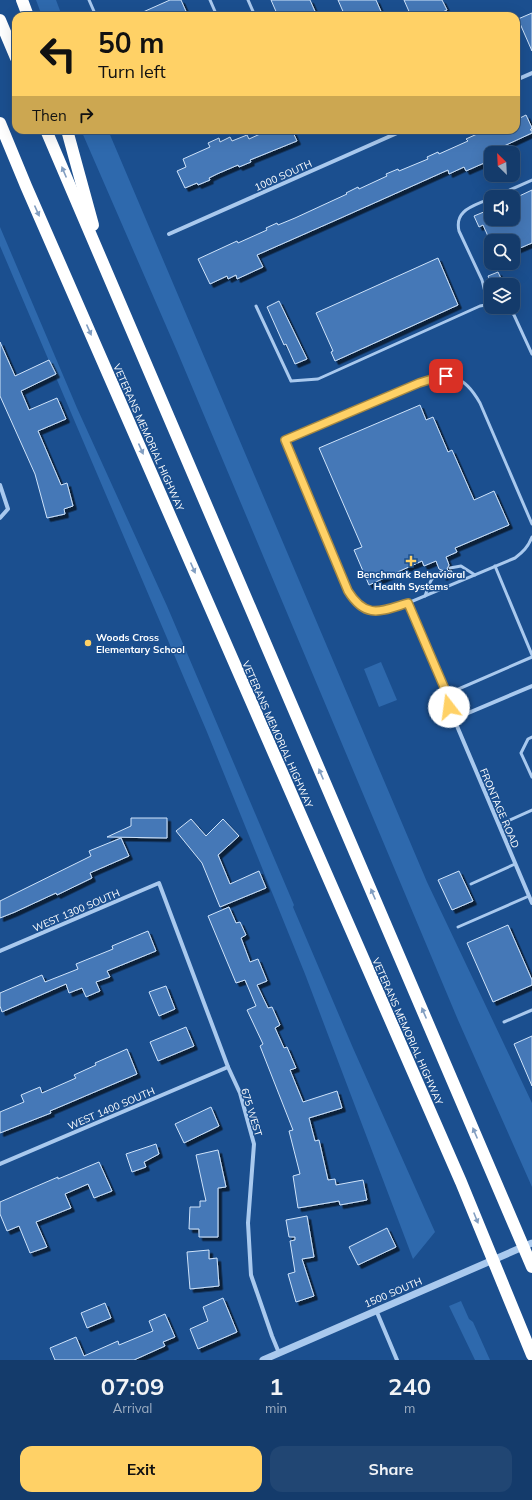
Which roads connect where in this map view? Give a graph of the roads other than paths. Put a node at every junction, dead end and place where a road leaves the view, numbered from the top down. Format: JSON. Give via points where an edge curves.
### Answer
{"nodes":[{"id":1,"x":22,"y":0,"type":"edge"},
{"id":2,"x":89,"y":0,"type":"edge"},
{"id":3,"x":210,"y":0,"type":"edge"},
{"id":4,"x":248,"y":0,"type":"edge"},
{"id":5,"x":26,"y":12,"type":"edge"},
{"id":6,"x":94,"y":12,"type":"edge"},
{"id":7,"x":215,"y":12,"type":"edge"},
{"id":8,"x":253,"y":12,"type":"edge"},
{"id":9,"x":0,"y":20,"type":"edge"},
{"id":10,"x":12,"y":48,"type":"edge"},
{"id":11,"x":532,"y":73,"type":"edge"},
{"id":12,"x":520,"y":78,"type":"edge"},
{"id":13,"x":0,"y":123,"type":"edge"},
{"id":14,"x":48,"y":134,"type":"edge"},
{"id":15,"x":68,"y":134,"type":"edge"},
{"id":16,"x":395,"y":134,"type":"edge"},
{"id":17,"x":0,"y":135,"type":"edge"},
{"id":18,"x":532,"y":180,"type":"edge"},
{"id":19,"x":26,"y":186,"type":"junction"},
{"id":20,"x":510,"y":190,"type":"edge"},
{"id":21,"x":484,"y":201,"type":"edge"},
{"id":22,"x":169,"y":234,"type":"dead end"},
{"id":23,"x":106,"y":272,"type":"junction"},
{"id":24,"x":484,"y":288,"type":"edge"},
{"id":25,"x":256,"y":306,"type":"dead end"},
{"id":26,"x":484,"y":306,"type":"edge"},
{"id":27,"x":513,"y":314,"type":"edge"},
{"id":28,"x":532,"y":354,"type":"edge"},
{"id":29,"x":0,"y":485,"type":"edge"},
{"id":30,"x":0,"y":518,"type":"edge"},
{"id":31,"x":532,"y":524,"type":"edge"},
{"id":32,"x":532,"y":537,"type":"edge"},
{"id":33,"x":495,"y":566,"type":"junction"},
{"id":34,"x":450,"y":568,"type":"dead end"},
{"id":35,"x":440,"y":572,"type":"dead end"},
{"id":36,"x":475,"y":575,"type":"junction"},
{"id":37,"x":425,"y":596,"type":"junction"},
{"id":38,"x":408,"y":603,"type":"junction"},
{"id":39,"x":532,"y":656,"type":"edge"},
{"id":40,"x":532,"y":686,"type":"edge"},
{"id":41,"x":447,"y":694,"type":"junction"},
{"id":42,"x":454,"y":719,"type":"junction"},
{"id":43,"x":532,"y":737,"type":"edge"},
{"id":44,"x":532,"y":777,"type":"edge"},
{"id":45,"x":532,"y":810,"type":"edge"},
{"id":46,"x":499,"y":825,"type":"junction"},
{"id":47,"x":515,"y":864,"type":"junction"},
{"id":48,"x":159,"y":883,"type":"joint"},
{"id":49,"x":471,"y":884,"type":"dead end"},
{"id":50,"x":529,"y":896,"type":"junction"},
{"id":51,"x":532,"y":903,"type":"edge"},
{"id":52,"x":458,"y":927,"type":"dead end"},
{"id":53,"x":0,"y":951,"type":"edge"},
{"id":54,"x":532,"y":1010,"type":"edge"},
{"id":55,"x":504,"y":1022,"type":"dead end"},
{"id":56,"x":228,"y":1067,"type":"junction"},
{"id":57,"x":0,"y":1164,"type":"edge"},
{"id":58,"x":532,"y":1243,"type":"edge"},
{"id":59,"x":532,"y":1267,"type":"edge"},
{"id":60,"x":376,"y":1310,"type":"junction"},
{"id":61,"x":279,"y":1353,"type":"junction"},
{"id":62,"x":532,"y":1355,"type":"edge"},
{"id":63,"x":262,"y":1360,"type":"edge"},
{"id":64,"x":397,"y":1360,"type":"edge"}],
"edges":[{"from":1,"to":5,"type":"highway"},
{"from":2,"to":6,"type":"lane"},
{"from":3,"to":7,"type":"lane"},
{"from":4,"to":8,"type":"lane"},
{"from":9,"to":10,"type":"highway"},
{"from":11,"to":12,"type":"street"},
{"from":13,"to":19,"type":"highway","name":"VETERANS MEMORIAL HIGHWAY"},
{"from":23,"to":14,"type":"highway","name":"VETERANS MEMORIAL HIGHWAY","one_way":true},
{"from":15,"to":23,"type":"highway"},
{"from":16,"to":22,"type":"street","name":"1000 SOUTH"},
{"from":17,"to":19,"type":"highway"},
{"from":18,"to":20,"type":"lane"},
{"from":19,"to":62,"type":"highway","name":"VETERANS MEMORIAL HIGHWAY","one_way":true,"via":[[461,1182]]},
{"from":21,"to":24,"type":"lane","via":[[465,210],[458,217],[459,231]]},
{"from":59,"to":23,"type":"highway","name":"VETERANS MEMORIAL HIGHWAY","one_way":true},
{"from":25,"to":26,"type":"lane","via":[[291,381],[318,379]]},
{"from":27,"to":28,"type":"lane"},
{"from":29,"to":30,"type":"street","via":[[8,509]]},
{"from":31,"to":38,"type":"lane","via":[[480,403],[473,391],[456,378],[446,376],[419,383],[285,440],[348,591],[358,605],[366,610],[375,611]]},
{"from":32,"to":33,"type":"lane","via":[[523,552]]},
{"from":33,"to":36,"type":"lane"},
{"from":33,"to":39,"type":"lane"},
{"from":34,"to":36,"type":"lane","via":[[461,566]]},
{"from":35,"to":37,"type":"lane","via":[[430,582]]},
{"from":36,"to":37,"type":"lane"},
{"from":37,"to":38,"type":"lane"},
{"from":38,"to":41,"type":"lane"},
{"from":39,"to":41,"type":"lane"},
{"from":40,"to":42,"type":"street"},
{"from":41,"to":42,"type":"lane"},
{"from":42,"to":46,"type":"street","name":"FRONTAGE ROAD"},
{"from":43,"to":44,"type":"lane","via":[[528,739],[521,754]]},
{"from":45,"to":46,"type":"lane"},
{"from":46,"to":47,"type":"street","name":"FRONTAGE ROAD"},
{"from":47,"to":49,"type":"lane"},
{"from":47,"to":50,"type":"street","name":"FRONTAGE ROAD"},
{"from":48,"to":53,"type":"street","name":"WEST 1300 SOUTH"},
{"from":48,"to":56,"type":"street","name":"675 WEST"},
{"from":50,"to":51,"type":"street","name":"FRONTAGE ROAD"},
{"from":50,"to":52,"type":"lane"},
{"from":54,"to":55,"type":"lane"},
{"from":56,"to":57,"type":"street","name":"WEST 1400 SOUTH"},
{"from":56,"to":61,"type":"street","name":"675 WEST","via":[[240,1093],[254,1144],[248,1223],[251,1275]]},
{"from":58,"to":60,"type":"street","name":"1500 SOUTH"},
{"from":60,"to":61,"type":"street","name":"1500 SOUTH"},
{"from":60,"to":64,"type":"street"},
{"from":61,"to":63,"type":"street","name":"1500 SOUTH"}]}
